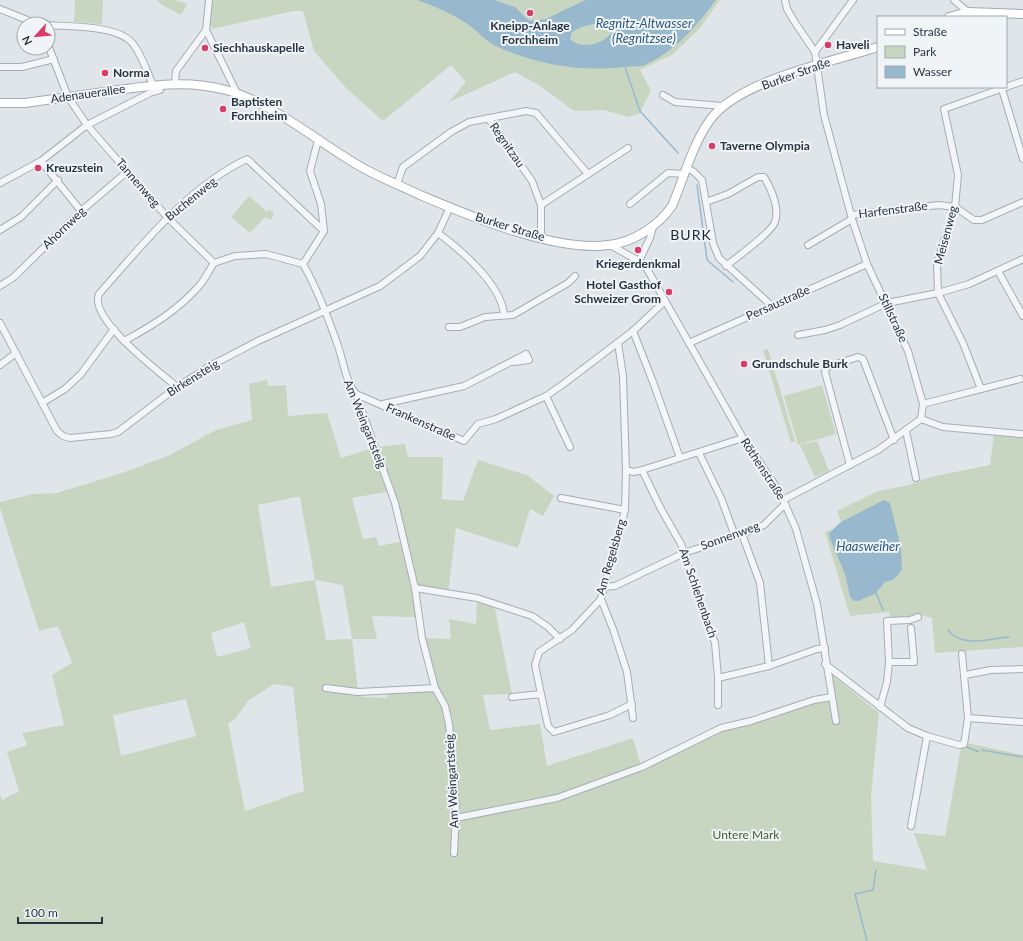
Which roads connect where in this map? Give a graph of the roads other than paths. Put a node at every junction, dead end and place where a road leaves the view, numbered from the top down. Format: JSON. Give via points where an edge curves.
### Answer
{"nodes":[{"id":1,"x":785,"y":0,"type":"edge"},
{"id":2,"x":853,"y":0,"type":"edge"},
{"id":3,"x":954,"y":0,"type":"edge"},
{"id":4,"x":209,"y":3,"type":"edge"},
{"id":5,"x":0,"y":9,"type":"edge"},
{"id":6,"x":968,"y":12,"type":"junction"},
{"id":7,"x":17,"y":16,"type":"edge"},
{"id":8,"x":953,"y":16,"type":"edge"},
{"id":9,"x":1023,"y":16,"type":"edge"},
{"id":10,"x":56,"y":27,"type":"edge"},
{"id":11,"x":206,"y":30,"type":"junction"},
{"id":12,"x":877,"y":47,"type":"edge"},
{"id":13,"x":815,"y":52,"type":"junction"},
{"id":14,"x":53,"y":56,"type":"edge"},
{"id":15,"x":54,"y":59,"type":"junction"},
{"id":16,"x":815,"y":65,"type":"junction"},
{"id":17,"x":0,"y":67,"type":"edge"},
{"id":18,"x":1023,"y":81,"type":"edge"},
{"id":19,"x":175,"y":83,"type":"junction"},
{"id":20,"x":1007,"y":87,"type":"edge"},
{"id":21,"x":156,"y":88,"type":"junction"},
{"id":22,"x":1002,"y":89,"type":"joint"},
{"id":23,"x":237,"y":94,"type":"junction"},
{"id":24,"x":663,"y":95,"type":"dead end"},
{"id":25,"x":68,"y":97,"type":"junction"},
{"id":26,"x":0,"y":103,"type":"edge"},
{"id":27,"x":723,"y":106,"type":"junction"},
{"id":28,"x":488,"y":118,"type":"junction"},
{"id":29,"x":87,"y":125,"type":"junction"},
{"id":30,"x":318,"y":140,"type":"junction"},
{"id":31,"x":628,"y":148,"type":"dead end"},
{"id":32,"x":1023,"y":159,"type":"edge"},
{"id":33,"x":42,"y":161,"type":"junction"},
{"id":34,"x":128,"y":171,"type":"junction"},
{"id":35,"x":686,"y":171,"type":"junction"},
{"id":36,"x":588,"y":174,"type":"junction"},
{"id":37,"x":58,"y":180,"type":"junction"},
{"id":38,"x":0,"y":183,"type":"edge"},
{"id":39,"x":397,"y":184,"type":"junction"},
{"id":40,"x":706,"y":202,"type":"junction"},
{"id":41,"x":1023,"y":202,"type":"edge"},
{"id":42,"x":630,"y":204,"type":"dead end"},
{"id":43,"x":541,"y":205,"type":"junction"},
{"id":44,"x":955,"y":207,"type":"junction"},
{"id":45,"x":450,"y":208,"type":"junction"},
{"id":46,"x":81,"y":211,"type":"junction"},
{"id":47,"x":167,"y":217,"type":"junction"},
{"id":48,"x":852,"y":217,"type":"junction"},
{"id":49,"x":653,"y":227,"type":"junction"},
{"id":50,"x":0,"y":230,"type":"edge"},
{"id":51,"x":324,"y":231,"type":"junction"},
{"id":52,"x":438,"y":233,"type":"junction"},
{"id":53,"x":541,"y":237,"type":"junction"},
{"id":54,"x":610,"y":245,"type":"junction"},
{"id":55,"x":808,"y":245,"type":"dead end"},
{"id":56,"x":1023,"y":259,"type":"edge"},
{"id":57,"x":639,"y":261,"type":"junction"},
{"id":58,"x":214,"y":263,"type":"junction"},
{"id":59,"x":303,"y":264,"type":"junction"},
{"id":60,"x":867,"y":264,"type":"junction"},
{"id":61,"x":726,"y":266,"type":"junction"},
{"id":62,"x":998,"y":271,"type":"junction"},
{"id":63,"x":575,"y":276,"type":"dead end"},
{"id":64,"x":0,"y":286,"type":"edge"},
{"id":65,"x":938,"y":294,"type":"junction"},
{"id":66,"x":666,"y":300,"type":"junction"},
{"id":67,"x":887,"y":303,"type":"junction"},
{"id":68,"x":772,"y":306,"type":"junction"},
{"id":69,"x":326,"y":311,"type":"junction"},
{"id":70,"x":504,"y":315,"type":"junction"},
{"id":71,"x":1023,"y":316,"type":"edge"},
{"id":72,"x":0,"y":323,"type":"edge"},
{"id":73,"x":449,"y":328,"type":"dead end"},
{"id":74,"x":114,"y":329,"type":"junction"},
{"id":75,"x":632,"y":331,"type":"junction"},
{"id":76,"x":798,"y":335,"type":"dead end"},
{"id":77,"x":124,"y":341,"type":"junction"},
{"id":78,"x":618,"y":343,"type":"junction"},
{"id":79,"x":689,"y":343,"type":"junction"},
{"id":80,"x":16,"y":353,"type":"junction"},
{"id":81,"x":514,"y":362,"type":"dead end"},
{"id":82,"x":0,"y":365,"type":"edge"},
{"id":83,"x":1020,"y":379,"type":"dead end"},
{"id":84,"x":177,"y":387,"type":"junction"},
{"id":85,"x":981,"y":389,"type":"junction"},
{"id":86,"x":356,"y":394,"type":"junction"},
{"id":87,"x":546,"y":396,"type":"junction"},
{"id":88,"x":42,"y":403,"type":"junction"},
{"id":89,"x":383,"y":404,"type":"junction"},
{"id":90,"x":923,"y":404,"type":"junction"},
{"id":91,"x":921,"y":419,"type":"junction"},
{"id":92,"x":906,"y":431,"type":"junction"},
{"id":93,"x":1021,"y":434,"type":"dead end"},
{"id":94,"x":743,"y":438,"type":"junction"},
{"id":95,"x":894,"y":440,"type":"junction"},
{"id":96,"x":570,"y":447,"type":"dead end"},
{"id":97,"x":699,"y":453,"type":"junction"},
{"id":98,"x":680,"y":458,"type":"junction"},
{"id":99,"x":850,"y":465,"type":"junction"},
{"id":100,"x":626,"y":470,"type":"junction"},
{"id":101,"x":642,"y":470,"type":"junction"},
{"id":102,"x":916,"y":478,"type":"dead end"},
{"id":103,"x":561,"y":498,"type":"dead end"},
{"id":104,"x":784,"y":502,"type":"junction"},
{"id":105,"x":624,"y":510,"type":"junction"},
{"id":106,"x":742,"y":534,"type":"junction"},
{"id":107,"x":735,"y":536,"type":"junction"},
{"id":108,"x":684,"y":553,"type":"junction"},
{"id":109,"x":604,"y":587,"type":"junction"},
{"id":110,"x":415,"y":588,"type":"junction"},
{"id":111,"x":601,"y":598,"type":"junction"},
{"id":112,"x":918,"y":617,"type":"dead end"},
{"id":113,"x":911,"y":628,"type":"dead end"},
{"id":114,"x":560,"y":639,"type":"junction"},
{"id":115,"x":825,"y":648,"type":"junction"},
{"id":116,"x":962,"y":654,"type":"dead end"},
{"id":117,"x":889,"y":662,"type":"junction"},
{"id":118,"x":826,"y":664,"type":"junction"},
{"id":119,"x":769,"y":666,"type":"junction"},
{"id":120,"x":1023,"y":670,"type":"edge"},
{"id":121,"x":965,"y":675,"type":"junction"},
{"id":122,"x":718,"y":678,"type":"junction"},
{"id":123,"x":326,"y":688,"type":"dead end"},
{"id":124,"x":435,"y":688,"type":"junction"},
{"id":125,"x":542,"y":694,"type":"junction"},
{"id":126,"x":512,"y":697,"type":"dead end"},
{"id":127,"x":832,"y":697,"type":"junction"},
{"id":128,"x":632,"y":704,"type":"junction"},
{"id":129,"x":718,"y":705,"type":"dead end"},
{"id":130,"x":880,"y":707,"type":"junction"},
{"id":131,"x":634,"y":718,"type":"dead end"},
{"id":132,"x":968,"y":718,"type":"junction"},
{"id":133,"x":836,"y":721,"type":"dead end"},
{"id":134,"x":1023,"y":722,"type":"edge"},
{"id":135,"x":927,"y":736,"type":"junction"},
{"id":136,"x":456,"y":818,"type":"junction"},
{"id":137,"x":912,"y":826,"type":"dead end"},
{"id":138,"x":454,"y":853,"type":"dead end"}],
"edges":[{"from":1,"to":13,"type":"street","via":[[787,9]]},
{"from":2,"to":13,"type":"street"},
{"from":3,"to":6,"type":"street"},
{"from":4,"to":11,"type":"street"},
{"from":5,"to":7,"type":"street"},
{"from":6,"to":8,"type":"main road"},
{"from":6,"to":9,"type":"main road"},
{"from":10,"to":21,"type":"street","via":[[124,35],[136,48]]},
{"from":11,"to":19,"type":"street","via":[[176,71]]},
{"from":11,"to":23,"type":"street"},
{"from":12,"to":16,"type":"main road","name":"Burker Straße"},
{"from":13,"to":16,"type":"street","name":"Stillstraße"},
{"from":14,"to":15,"type":"street","name":"Tannenweg"},
{"from":15,"to":17,"type":"street","via":[[22,67]]},
{"from":15,"to":25,"type":"street","name":"Tannenweg"},
{"from":16,"to":27,"type":"main road","name":"Burker Straße","via":[[738,96]]},
{"from":16,"to":48,"type":"street","name":"Stillstraße","via":[[824,115]]},
{"from":18,"to":20,"type":"street","name":"Meisenweg"},
{"from":19,"to":21,"type":"main road","name":"Adenauerallee"},
{"from":19,"to":23,"type":"main road","name":"Adenauerallee","via":[[205,86]]},
{"from":21,"to":25,"type":"main road","name":"Adenauerallee"},
{"from":21,"to":29,"type":"street"},
{"from":22,"to":32,"type":"street"},
{"from":22,"to":44,"type":"street","name":"Meisenweg","via":[[944,109],[958,174]]},
{"from":23,"to":30,"type":"main road","name":"Burker Straße","via":[[262,105]]},
{"from":24,"to":27,"type":"street","via":[[675,102]]},
{"from":25,"to":26,"type":"main road","name":"Adenauerallee"},
{"from":25,"to":29,"type":"street","name":"Tannenweg"},
{"from":27,"to":35,"type":"main road","name":"Burker Straße","via":[[701,134]]},
{"from":28,"to":36,"type":"street","via":[[526,112],[536,113]]},
{"from":28,"to":39,"type":"street","name":"Regnitzau","via":[[469,122],[451,132],[404,167]]},
{"from":28,"to":43,"type":"street","name":"Regnitzau","via":[[532,181]]},
{"from":29,"to":33,"type":"street"},
{"from":29,"to":34,"type":"street","name":"Tannenweg"},
{"from":30,"to":39,"type":"main road","name":"Burker Straße","via":[[362,168]]},
{"from":30,"to":51,"type":"street","via":[[310,171],[321,204]]},
{"from":31,"to":36,"type":"street"},
{"from":33,"to":37,"type":"street"},
{"from":33,"to":38,"type":"street"},
{"from":34,"to":46,"type":"street","name":"Ahornweg"},
{"from":34,"to":47,"type":"street","name":"Tannenweg"},
{"from":35,"to":40,"type":"street","via":[[694,172],[702,180]]},
{"from":35,"to":42,"type":"street","via":[[668,173]]},
{"from":35,"to":49,"type":"main road","name":"Burker Straße","via":[[672,206]]},
{"from":36,"to":43,"type":"street"},
{"from":37,"to":46,"type":"street"},
{"from":37,"to":50,"type":"street","via":[[21,217]]},
{"from":39,"to":45,"type":"main road","name":"Burker Straße"},
{"from":40,"to":61,"type":"street","via":[[716,253]]},
{"from":40,"to":61,"type":"street","via":[[728,194],[758,177],[764,178],[771,188],[775,222]]},
{"from":41,"to":44,"type":"street","name":"Harfenstraße","via":[[982,220],[974,220]]},
{"from":43,"to":53,"type":"street","name":"Regnitzau"},
{"from":44,"to":48,"type":"street","name":"Harfenstraße","via":[[924,206]]},
{"from":44,"to":65,"type":"street","name":"Meisenweg","via":[[937,263]]},
{"from":45,"to":52,"type":"street","name":"Birkensteig"},
{"from":45,"to":53,"type":"main road","name":"Burker Straße","via":[[496,225]]},
{"from":46,"to":64,"type":"street","name":"Ahornweg","via":[[14,277]]},
{"from":47,"to":51,"type":"street","name":"Buchenweg","via":[[230,168],[247,159]]},
{"from":47,"to":58,"type":"street","name":"Tannenweg"},
{"from":47,"to":74,"type":"street","name":"Buchenweg","via":[[97,298],[99,307]]},
{"from":48,"to":55,"type":"street"},
{"from":48,"to":60,"type":"street","name":"Stillstraße"},
{"from":49,"to":54,"type":"main road","name":"Burker Straße"},
{"from":49,"to":57,"type":"street"},
{"from":51,"to":59,"type":"street"},
{"from":52,"to":69,"type":"street","name":"Birkensteig","via":[[420,256],[380,286]]},
{"from":52,"to":70,"type":"street","via":[[464,252],[487,278],[504,309]]},
{"from":53,"to":54,"type":"main road","name":"Burker Straße","via":[[568,244]]},
{"from":54,"to":57,"type":"street","name":"Röthenstraße"},
{"from":56,"to":62,"type":"street"},
{"from":57,"to":66,"type":"street","name":"Röthenstraße","via":[[647,269]]},
{"from":58,"to":59,"type":"street","via":[[235,256],[266,254]]},
{"from":58,"to":77,"type":"street","via":[[200,286],[175,310],[156,324]]},
{"from":59,"to":69,"type":"street","name":"Am Weingartsteig"},
{"from":60,"to":67,"type":"street","name":"Stillstraße"},
{"from":60,"to":68,"type":"street","name":"Persaustraße"},
{"from":61,"to":68,"type":"street"},
{"from":62,"to":65,"type":"street"},
{"from":62,"to":71,"type":"street"},
{"from":63,"to":70,"type":"street","via":[[568,283],[513,315]]},
{"from":65,"to":67,"type":"street"},
{"from":65,"to":85,"type":"street","name":"Meisenweg","via":[[963,343]]},
{"from":66,"to":75,"type":"street","name":"Frankenstraße"},
{"from":66,"to":79,"type":"street","name":"Röthenstraße"},
{"from":67,"to":76,"type":"street","via":[[840,325]]},
{"from":67,"to":90,"type":"street","name":"Stillstraße","via":[[908,351]]},
{"from":68,"to":79,"type":"street","name":"Persaustraße"},
{"from":69,"to":84,"type":"street","name":"Birkensteig","via":[[252,344]]},
{"from":69,"to":86,"type":"street","name":"Am Weingartsteig","via":[[348,384]]},
{"from":70,"to":73,"type":"street","via":[[485,317],[460,327]]},
{"from":72,"to":80,"type":"street"},
{"from":74,"to":77,"type":"street"},
{"from":74,"to":88,"type":"street","via":[[81,374],[65,390]]},
{"from":75,"to":78,"type":"street","name":"Frankenstraße"},
{"from":75,"to":98,"type":"street"},
{"from":77,"to":84,"type":"street"},
{"from":78,"to":87,"type":"street","name":"Frankenstraße"},
{"from":78,"to":100,"type":"street","name":"Am Regelsberg","via":[[623,376]]},
{"from":79,"to":94,"type":"street","name":"Röthenstraße"},
{"from":80,"to":82,"type":"street"},
{"from":80,"to":88,"type":"street"},
{"from":81,"to":89,"type":"street","via":[[464,386]]},
{"from":83,"to":85,"type":"street"},
{"from":84,"to":88,"type":"street","name":"Birkensteig","via":[[118,432],[93,436],[63,436],[57,431]]},
{"from":85,"to":90,"type":"street"},
{"from":86,"to":89,"type":"street","name":"Frankenstraße"},
{"from":86,"to":110,"type":"street","name":"Am Weingartsteig","via":[[395,504]]},
{"from":87,"to":89,"type":"street","name":"Frankenstraße","via":[[496,419],[478,424],[464,441]]},
{"from":87,"to":96,"type":"street"},
{"from":90,"to":91,"type":"street","name":"Stillstraße"},
{"from":91,"to":92,"type":"street","name":"Sonnenweg"},
{"from":91,"to":93,"type":"street","via":[[943,428]]},
{"from":92,"to":95,"type":"street","name":"Sonnenweg"},
{"from":92,"to":102,"type":"street"},
{"from":94,"to":97,"type":"street"},
{"from":94,"to":104,"type":"street","name":"Röthenstraße"},
{"from":95,"to":99,"type":"street","name":"Sonnenweg"},
{"from":95,"to":99,"type":"street","via":[[863,359],[858,357],[827,367],[825,372]]},
{"from":97,"to":98,"type":"street"},
{"from":97,"to":107,"type":"street","via":[[721,498]]},
{"from":98,"to":101,"type":"street"},
{"from":99,"to":104,"type":"street","name":"Sonnenweg"},
{"from":100,"to":101,"type":"street"},
{"from":100,"to":105,"type":"street","name":"Am Regelsberg"},
{"from":101,"to":108,"type":"street","name":"Am Schlehenbach"},
{"from":103,"to":105,"type":"street","name":"Am Regelsberg"},
{"from":104,"to":106,"type":"street","name":"Sonnenweg","via":[[764,525]]},
{"from":104,"to":115,"type":"street","name":"Röthenstraße","via":[[796,529],[809,574]]},
{"from":105,"to":109,"type":"street","name":"Am Regelsberg"},
{"from":106,"to":107,"type":"street","name":"Sonnenweg"},
{"from":106,"to":119,"type":"street","via":[[760,583]]},
{"from":107,"to":108,"type":"street","name":"Sonnenweg"},
{"from":108,"to":109,"type":"street","name":"Sonnenweg","via":[[615,586]]},
{"from":108,"to":122,"type":"street","name":"Am Schlehenbach","via":[[715,643]]},
{"from":109,"to":111,"type":"street","name":"Am Regelsberg"},
{"from":110,"to":114,"type":"street","via":[[477,598],[532,616]]},
{"from":110,"to":124,"type":"street","name":"Am Weingartsteig","via":[[422,638]]},
{"from":111,"to":114,"type":"street","name":"Am Regelsberg","via":[[572,630]]},
{"from":111,"to":128,"type":"street","via":[[627,672]]},
{"from":112,"to":117,"type":"street","via":[[887,621]]},
{"from":113,"to":117,"type":"street","via":[[914,662]]},
{"from":114,"to":125,"type":"street","name":"Am Regelsberg","via":[[539,652],[535,665]]},
{"from":115,"to":118,"type":"street","name":"Röthenstraße"},
{"from":115,"to":119,"type":"street"},
{"from":116,"to":121,"type":"street"},
{"from":117,"to":130,"type":"street"},
{"from":118,"to":127,"type":"street","name":"Röthenstraße"},
{"from":118,"to":130,"type":"street"},
{"from":119,"to":122,"type":"street"},
{"from":120,"to":121,"type":"street","via":[[991,670]]},
{"from":121,"to":132,"type":"street"},
{"from":122,"to":129,"type":"street","name":"Am Schlehenbach"},
{"from":123,"to":124,"type":"street","via":[[358,692]]},
{"from":124,"to":136,"type":"street","name":"Am Weingartsteig","via":[[449,724]]},
{"from":125,"to":126,"type":"street"},
{"from":125,"to":128,"type":"street","name":"Am Regelsberg","via":[[548,726],[554,732],[610,715]]},
{"from":127,"to":133,"type":"street","name":"Röthenstraße"},
{"from":127,"to":136,"type":"street","via":[[721,728],[642,767],[557,798]]},
{"from":128,"to":131,"type":"street"},
{"from":130,"to":135,"type":"street","via":[[908,728]]},
{"from":132,"to":134,"type":"street"},
{"from":132,"to":135,"type":"street","via":[[964,744],[959,745]]},
{"from":135,"to":137,"type":"street"},
{"from":136,"to":138,"type":"street","name":"Am Weingartsteig"}]}
